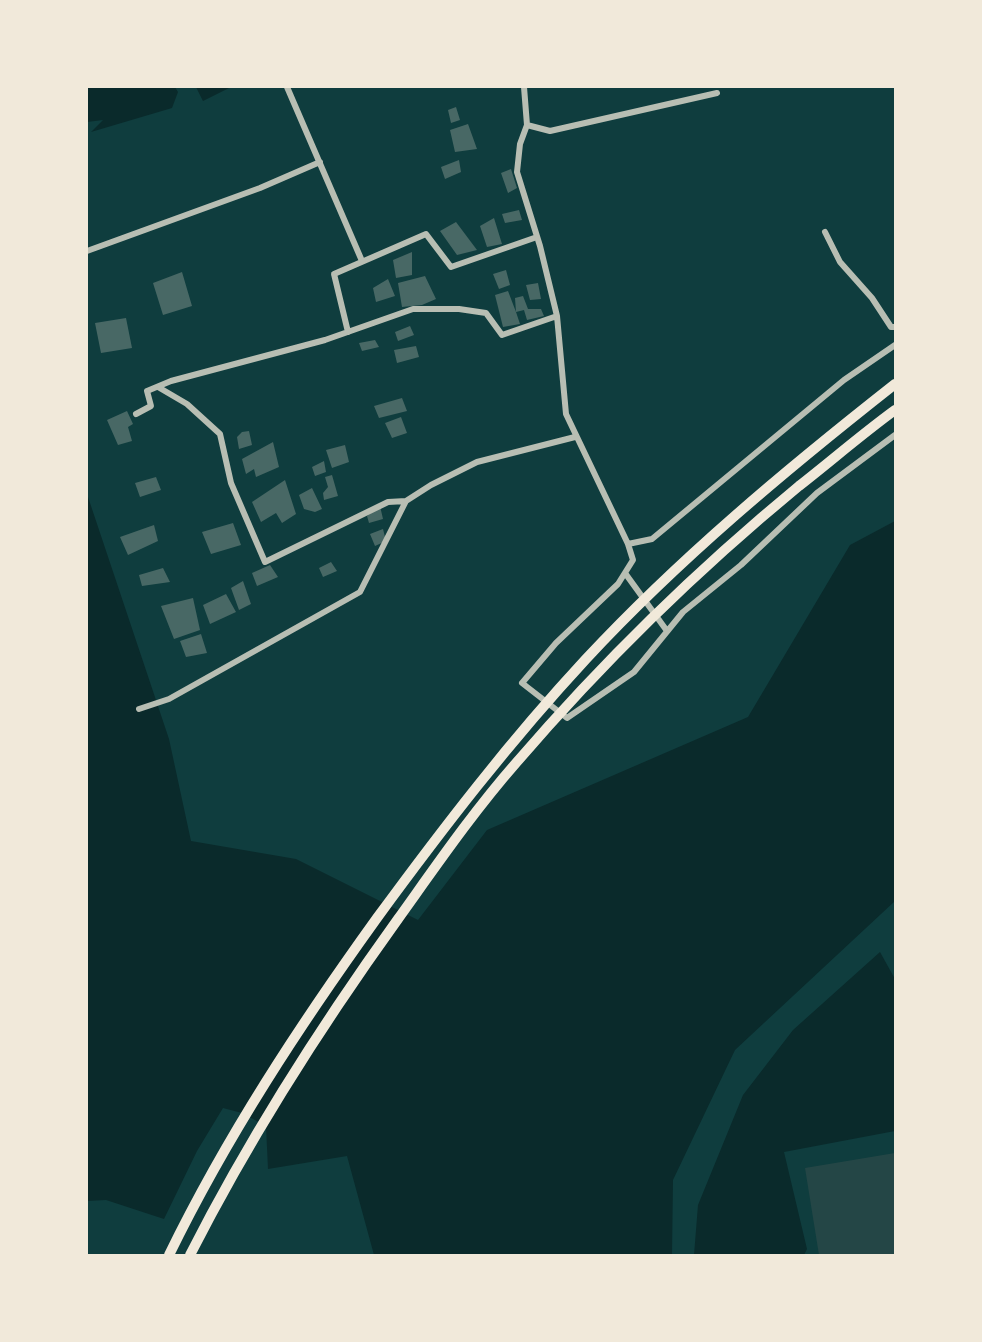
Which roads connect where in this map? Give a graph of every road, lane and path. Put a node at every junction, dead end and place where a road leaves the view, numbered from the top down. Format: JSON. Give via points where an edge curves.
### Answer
{"nodes":[{"id":1,"x":287,"y":87,"type":"edge"},
{"id":2,"x":524,"y":87,"type":"edge"},
{"id":3,"x":717,"y":93,"type":"dead end"},
{"id":4,"x":527,"y":125,"type":"junction"},
{"id":5,"x":320,"y":162,"type":"junction"},
{"id":6,"x":825,"y":232,"type":"dead end"},
{"id":7,"x":537,"y":237,"type":"junction"},
{"id":8,"x":87,"y":251,"type":"edge"},
{"id":9,"x":362,"y":261,"type":"junction"},
{"id":10,"x":557,"y":316,"type":"junction"},
{"id":11,"x":895,"y":327,"type":"edge"},
{"id":12,"x":348,"y":332,"type":"junction"},
{"id":13,"x":895,"y":345,"type":"edge"},
{"id":14,"x":895,"y":384,"type":"edge"},
{"id":15,"x":158,"y":387,"type":"junction"},
{"id":16,"x":895,"y":410,"type":"edge"},
{"id":17,"x":136,"y":414,"type":"dead end"},
{"id":18,"x":895,"y":435,"type":"edge"},
{"id":19,"x":575,"y":437,"type":"junction"},
{"id":20,"x":406,"y":501,"type":"junction"},
{"id":21,"x":628,"y":544,"type":"junction"},
{"id":22,"x":625,"y":573,"type":"junction"},
{"id":23,"x":667,"y":632,"type":"junction"},
{"id":24,"x":138,"y":709,"type":"dead end"},
{"id":25,"x":169,"y":1255,"type":"edge"},
{"id":26,"x":190,"y":1255,"type":"edge"}],
"edges":[{"from":1,"to":5,"type":"street"},
{"from":2,"to":4,"type":"street"},
{"from":3,"to":4,"type":"street","via":[[550,131]]},
{"from":4,"to":7,"type":"street","via":[[517,172]]},
{"from":5,"to":8,"type":"street"},
{"from":5,"to":9,"type":"street"},
{"from":6,"to":11,"type":"street","via":[[853,280]]},
{"from":7,"to":9,"type":"street","via":[[451,267],[426,234]]},
{"from":7,"to":10,"type":"street"},
{"from":9,"to":12,"type":"street","via":[[334,274]]},
{"from":10,"to":12,"type":"street","via":[[502,335],[486,313],[413,309]]},
{"from":10,"to":19,"type":"street","via":[[566,414]]},
{"from":12,"to":15,"type":"street"},
{"from":13,"to":21,"type":"street","via":[[844,380],[652,539]]},
{"from":14,"to":25,"type":"highway","via":[[711,536],[588,657],[461,803],[309,1016],[205,1182]]},
{"from":15,"to":17,"type":"street","via":[[147,391],[151,406]]},
{"from":15,"to":20,"type":"street","via":[[187,404],[220,434],[231,483],[265,561],[388,502]]},
{"from":16,"to":26,"type":"highway","via":[[730,543],[591,678],[514,764],[363,968],[284,1086]]},
{"from":18,"to":23,"type":"street","via":[[817,493],[741,565],[683,612]]},
{"from":19,"to":20,"type":"street","via":[[477,462]]},
{"from":19,"to":21,"type":"street"},
{"from":20,"to":24,"type":"street","via":[[360,592],[169,699]]},
{"from":21,"to":22,"type":"street","via":[[633,560]]},
{"from":22,"to":23,"type":"street"},
{"from":22,"to":23,"type":"street","via":[[522,683],[567,718],[634,672]]}]}
